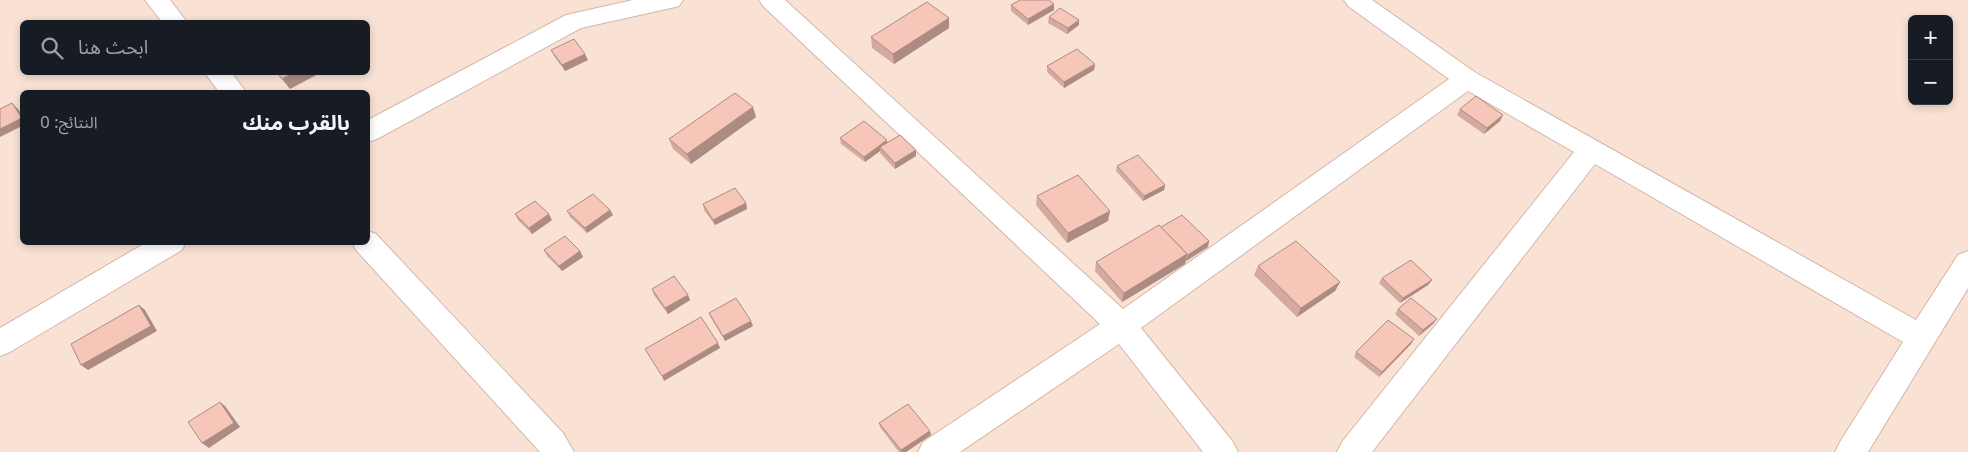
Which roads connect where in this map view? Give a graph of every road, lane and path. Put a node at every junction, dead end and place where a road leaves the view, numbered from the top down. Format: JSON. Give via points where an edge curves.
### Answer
{"nodes":[{"id":1,"x":157,"y":0,"type":"edge"},
{"id":2,"x":671,"y":0,"type":"edge"},
{"id":3,"x":771,"y":0,"type":"edge"},
{"id":4,"x":1356,"y":0,"type":"edge"},
{"id":5,"x":173,"y":20,"type":"edge"},
{"id":6,"x":219,"y":75,"type":"edge"},
{"id":7,"x":1467,"y":79,"type":"junction"},
{"id":8,"x":231,"y":90,"type":"edge"},
{"id":9,"x":370,"y":131,"type":"edge"},
{"id":10,"x":1591,"y":150,"type":"junction"},
{"id":11,"x":167,"y":245,"type":"edge"},
{"id":12,"x":369,"y":245,"type":"edge"},
{"id":13,"x":1968,"y":263,"type":"edge"},
{"id":14,"x":1122,"y":326,"type":"junction"},
{"id":15,"x":1921,"y":338,"type":"junction"},
{"id":16,"x":0,"y":343,"type":"edge"},
{"id":17,"x":558,"y":452,"type":"edge"},
{"id":18,"x":934,"y":452,"type":"edge"},
{"id":19,"x":1222,"y":452,"type":"edge"},
{"id":20,"x":1353,"y":452,"type":"edge"},
{"id":21,"x":1851,"y":452,"type":"edge"}],
"edges":[{"from":1,"to":5,"type":"street"},
{"from":2,"to":9,"type":"street","via":[[574,21]]},
{"from":3,"to":14,"type":"street"},
{"from":4,"to":7,"type":"street"},
{"from":6,"to":8,"type":"street"},
{"from":7,"to":10,"type":"street"},
{"from":7,"to":14,"type":"street"},
{"from":10,"to":15,"type":"street"},
{"from":10,"to":20,"type":"street"},
{"from":11,"to":16,"type":"street"},
{"from":12,"to":17,"type":"street"},
{"from":13,"to":15,"type":"street"},
{"from":14,"to":18,"type":"street"},
{"from":14,"to":19,"type":"street"},
{"from":15,"to":21,"type":"street"}]}
